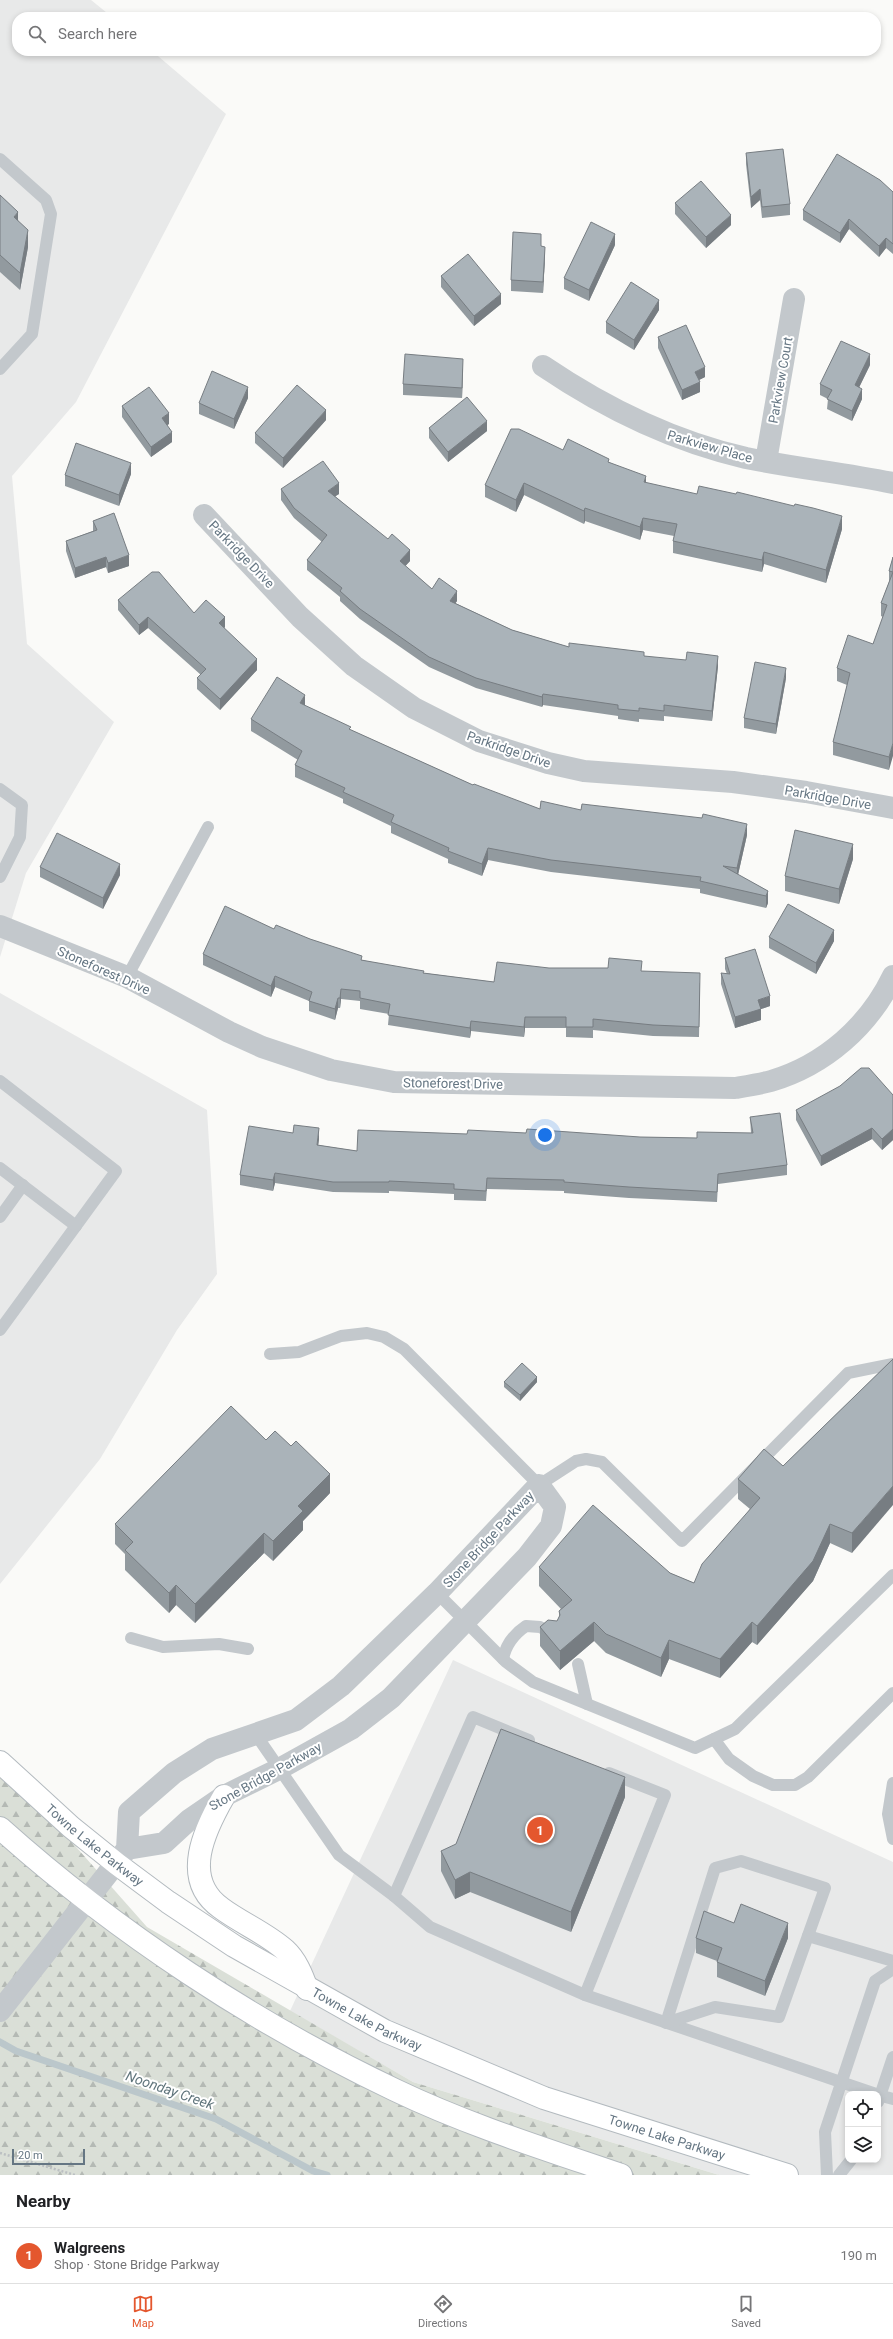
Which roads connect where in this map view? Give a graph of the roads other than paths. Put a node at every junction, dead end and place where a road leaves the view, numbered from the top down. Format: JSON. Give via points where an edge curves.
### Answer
{"nodes":[{"id":1,"x":0,"y":159,"type":"edge"},
{"id":2,"x":794,"y":299,"type":"dead end"},
{"id":3,"x":543,"y":366,"type":"dead end"},
{"id":4,"x":0,"y":369,"type":"edge"},
{"id":5,"x":766,"y":461,"type":"junction"},
{"id":6,"x":893,"y":483,"type":"edge"},
{"id":7,"x":204,"y":515,"type":"dead end"},
{"id":8,"x":0,"y":789,"type":"edge"},
{"id":9,"x":893,"y":808,"type":"edge"},
{"id":10,"x":208,"y":827,"type":"dead end"},
{"id":11,"x":0,"y":877,"type":"edge"},
{"id":12,"x":0,"y":926,"type":"edge"},
{"id":13,"x":893,"y":976,"type":"edge"},
{"id":14,"x":127,"y":978,"type":"junction"},
{"id":15,"x":0,"y":1081,"type":"edge"},
{"id":16,"x":0,"y":1168,"type":"edge"},
{"id":17,"x":23,"y":1186,"type":"junction"},
{"id":18,"x":0,"y":1216,"type":"edge"},
{"id":19,"x":76,"y":1226,"type":"junction"},
{"id":20,"x":0,"y":1330,"type":"edge"},
{"id":21,"x":270,"y":1354,"type":"dead end"},
{"id":22,"x":893,"y":1364,"type":"edge"},
{"id":23,"x":539,"y":1485,"type":"junction"},
{"id":24,"x":893,"y":1575,"type":"edge"},
{"id":25,"x":437,"y":1593,"type":"junction"},
{"id":26,"x":465,"y":1621,"type":"junction"},
{"id":27,"x":552,"y":1634,"type":"edge"},
{"id":28,"x":131,"y":1638,"type":"dead end"},
{"id":29,"x":248,"y":1649,"type":"dead end"},
{"id":30,"x":503,"y":1659,"type":"junction"},
{"id":31,"x":578,"y":1664,"type":"dead end"},
{"id":32,"x":893,"y":1693,"type":"edge"},
{"id":33,"x":587,"y":1704,"type":"junction"},
{"id":34,"x":254,"y":1732,"type":"junction"},
{"id":35,"x":714,"y":1739,"type":"junction"},
{"id":36,"x":540,"y":1744,"type":"edge"},
{"id":37,"x":0,"y":1762,"type":"edge"},
{"id":38,"x":599,"y":1768,"type":"edge"},
{"id":39,"x":279,"y":1769,"type":"junction"},
{"id":40,"x":893,"y":1783,"type":"edge"},
{"id":41,"x":224,"y":1796,"type":"junction"},
{"id":42,"x":0,"y":1828,"type":"edge"},
{"id":43,"x":893,"y":1839,"type":"edge"},
{"id":44,"x":122,"y":1857,"type":"junction"},
{"id":45,"x":394,"y":1896,"type":"junction"},
{"id":46,"x":86,"y":1900,"type":"junction"},
{"id":47,"x":808,"y":1936,"type":"junction"},
{"id":48,"x":893,"y":1961,"type":"edge"},
{"id":49,"x":893,"y":1969,"type":"edge"},
{"id":50,"x":307,"y":1989,"type":"junction"},
{"id":51,"x":585,"y":1995,"type":"junction"},
{"id":52,"x":0,"y":2010,"type":"edge"},
{"id":53,"x":666,"y":2023,"type":"junction"},
{"id":54,"x":893,"y":2057,"type":"edge"},
{"id":55,"x":841,"y":2084,"type":"junction"},
{"id":56,"x":861,"y":2091,"type":"edge"},
{"id":57,"x":880,"y":2091,"type":"edge"},
{"id":58,"x":881,"y":2097,"type":"edge"},
{"id":59,"x":893,"y":2099,"type":"edge"},
{"id":60,"x":849,"y":2163,"type":"edge"},
{"id":61,"x":621,"y":2175,"type":"edge"},
{"id":62,"x":787,"y":2175,"type":"edge"},
{"id":63,"x":827,"y":2175,"type":"edge"},
{"id":64,"x":839,"y":2175,"type":"edge"}],
"edges":[{"from":1,"to":4,"type":"lane","via":[[46,200],[51,214],[32,334]]},
{"from":2,"to":5,"type":"street","name":"Parkview Court"},
{"from":3,"to":5,"type":"street","name":"Parkview Place","via":[[584,394],[649,427],[683,440]]},
{"from":5,"to":6,"type":"street","name":"Parkview Place"},
{"from":7,"to":9,"type":"street","name":"Parkridge Drive","via":[[300,617],[354,666],[414,708],[479,740],[548,763],[584,771],[733,782]]},
{"from":8,"to":11,"type":"lane","via":[[22,805],[20,837]]},
{"from":10,"to":14,"type":"lane"},
{"from":12,"to":14,"type":"street","name":"Stoneforest Drive"},
{"from":13,"to":14,"type":"street","name":"Stoneforest Drive","via":[[884,994],[862,1024],[836,1048],[805,1067],[778,1078],[735,1088],[394,1082],[331,1070],[262,1047]]},
{"from":15,"to":19,"type":"lane","via":[[116,1171]]},
{"from":16,"to":17,"type":"lane"},
{"from":17,"to":18,"type":"lane"},
{"from":17,"to":19,"type":"lane"},
{"from":19,"to":20,"type":"lane"},
{"from":21,"to":23,"type":"lane","via":[[299,1352],[341,1336],[367,1333],[384,1337],[404,1349]]},
{"from":22,"to":23,"type":"lane","via":[[848,1373],[682,1541],[602,1462],[586,1459],[576,1461]]},
{"from":23,"to":25,"type":"street","name":"Stone Bridge Parkway"},
{"from":23,"to":26,"type":"street","name":"Stone Bridge Parkway","via":[[554,1507],[551,1526],[527,1558]]},
{"from":24,"to":35,"type":"lane","via":[[735,1729]]},
{"from":25,"to":26,"type":"lane"},
{"from":25,"to":34,"type":"street","name":"Stone Bridge Parkway","via":[[341,1686],[296,1720]]},
{"from":26,"to":30,"type":"lane"},
{"from":26,"to":39,"type":"street","name":"Stone Bridge Parkway","via":[[391,1698],[351,1729]]},
{"from":27,"to":30,"type":"lane","via":[[540,1628],[526,1626],[511,1640],[505,1649]]},
{"from":28,"to":29,"type":"lane","via":[[163,1647],[219,1644]]},
{"from":30,"to":33,"type":"lane","via":[[533,1682]]},
{"from":31,"to":33,"type":"lane"},
{"from":32,"to":35,"type":"lane","via":[[808,1777],[795,1785],[773,1785],[753,1776],[729,1759]]},
{"from":33,"to":35,"type":"lane","via":[[695,1748]]},
{"from":34,"to":39,"type":"lane"},
{"from":34,"to":44,"type":"street","name":"Stone Bridge Parkway","via":[[212,1749],[174,1773],[129,1812]]},
{"from":36,"to":45,"type":"lane","via":[[473,1717]]},
{"from":37,"to":44,"type":"main road","name":"Towne Lake Parkway","via":[[71,1827]]},
{"from":38,"to":51,"type":"lane","via":[[665,1795]]},
{"from":39,"to":41,"type":"street","name":"Stone Bridge Parkway"},
{"from":39,"to":45,"type":"lane","via":[[339,1855]]},
{"from":40,"to":43,"type":"lane","via":[[888,1814]]},
{"from":41,"to":44,"type":"street","name":"Stone Bridge Parkway","via":[[189,1820],[164,1843]]},
{"from":41,"to":50,"type":"main road","via":[[208,1824],[198,1857],[203,1888],[219,1907],[285,1950],[299,1968]]},
{"from":42,"to":46,"type":"main road"},
{"from":44,"to":46,"type":"street"},
{"from":44,"to":50,"type":"main road","name":"Towne Lake Parkway","via":[[234,1946]]},
{"from":45,"to":51,"type":"lane","via":[[430,1927]]},
{"from":46,"to":52,"type":"street"},
{"from":46,"to":61,"type":"main road","via":[[146,1944],[242,2006],[395,2090],[470,2122]]},
{"from":47,"to":48,"type":"lane"},
{"from":47,"to":53,"type":"lane","via":[[779,2017],[715,2007]]},
{"from":47,"to":53,"type":"lane","via":[[825,1888],[741,1861],[715,1868]]},
{"from":49,"to":55,"type":"lane","via":[[875,1981]]},
{"from":50,"to":62,"type":"main road","name":"Towne Lake Parkway","via":[[385,2031],[544,2098]]},
{"from":51,"to":53,"type":"lane"},
{"from":53,"to":55,"type":"lane"},
{"from":54,"to":57,"type":"lane"},
{"from":55,"to":56,"type":"lane"},
{"from":55,"to":63,"type":"lane","via":[[825,2132]]},
{"from":58,"to":59,"type":"lane"},
{"from":60,"to":64,"type":"lane"}]}
